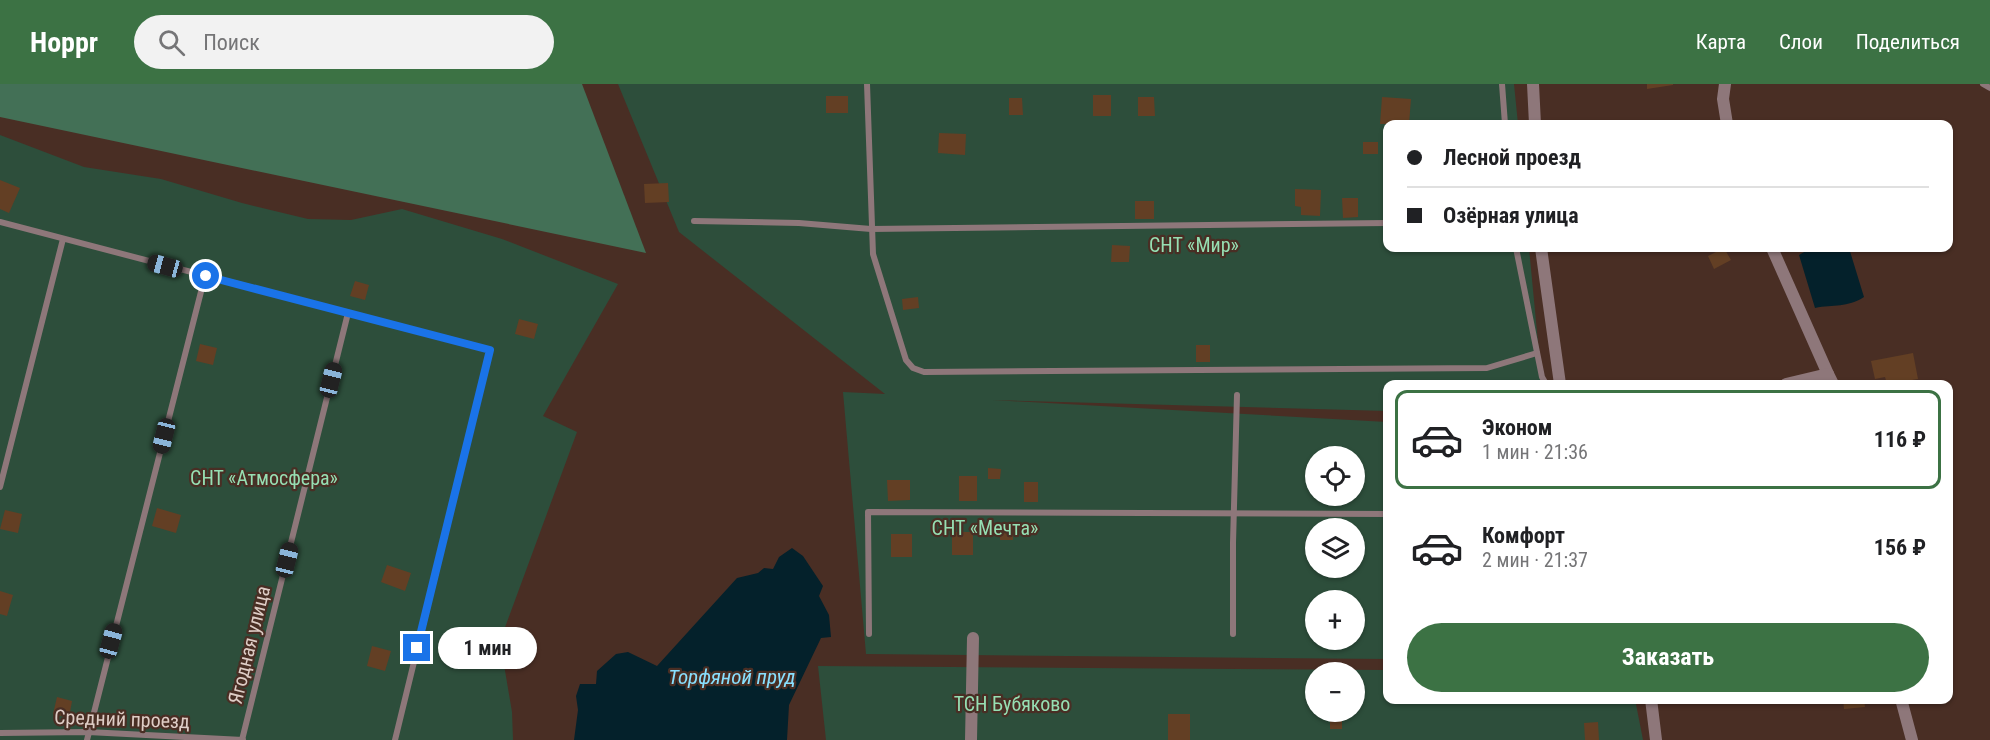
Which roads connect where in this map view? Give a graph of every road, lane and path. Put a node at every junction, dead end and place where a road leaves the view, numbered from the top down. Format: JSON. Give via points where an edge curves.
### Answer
{"nodes":[{"id":1,"x":867,"y":84,"type":"edge"},
{"id":2,"x":1502,"y":84,"type":"edge"},
{"id":3,"x":1533,"y":84,"type":"edge"},
{"id":4,"x":1725,"y":84,"type":"edge"},
{"id":5,"x":1983,"y":84,"type":"edge"},
{"id":6,"x":1990,"y":88,"type":"edge"},
{"id":7,"x":1505,"y":120,"type":"edge"},
{"id":8,"x":1536,"y":120,"type":"edge"},
{"id":9,"x":1726,"y":120,"type":"edge"},
{"id":10,"x":694,"y":221,"type":"dead end"},
{"id":11,"x":0,"y":222,"type":"edge"},
{"id":12,"x":1383,"y":223,"type":"edge"},
{"id":13,"x":871,"y":229,"type":"junction"},
{"id":14,"x":63,"y":239,"type":"junction"},
{"id":15,"x":1517,"y":252,"type":"edge"},
{"id":16,"x":1542,"y":252,"type":"edge"},
{"id":17,"x":1774,"y":252,"type":"edge"},
{"id":18,"x":206,"y":276,"type":"junction"},
{"id":19,"x":348,"y":313,"type":"junction"},
{"id":20,"x":1537,"y":353,"type":"junction"},
{"id":21,"x":1830,"y":379,"type":"edge"},
{"id":22,"x":1544,"y":380,"type":"edge"},
{"id":23,"x":1559,"y":380,"type":"edge"},
{"id":24,"x":1237,"y":395,"type":"dead end"},
{"id":25,"x":0,"y":487,"type":"edge"},
{"id":26,"x":1235,"y":512,"type":"junction"},
{"id":27,"x":1383,"y":514,"type":"edge"},
{"id":28,"x":869,"y":634,"type":"dead end"},
{"id":29,"x":1233,"y":634,"type":"dead end"},
{"id":30,"x":973,"y":638,"type":"dead end"},
{"id":31,"x":1652,"y":704,"type":"edge"},
{"id":32,"x":1902,"y":704,"type":"edge"},
{"id":33,"x":88,"y":732,"type":"junction"},
{"id":34,"x":0,"y":733,"type":"edge"},
{"id":35,"x":87,"y":740,"type":"edge"},
{"id":36,"x":242,"y":740,"type":"edge"},
{"id":37,"x":395,"y":740,"type":"edge"},
{"id":38,"x":971,"y":740,"type":"edge"},
{"id":39,"x":1656,"y":740,"type":"edge"},
{"id":40,"x":1912,"y":740,"type":"edge"}],
"edges":[{"from":1,"to":13,"type":"lane"},
{"from":2,"to":7,"type":"lane"},
{"from":3,"to":8,"type":"street"},
{"from":4,"to":9,"type":"street"},
{"from":5,"to":6,"type":"lane"},
{"from":10,"to":13,"type":"lane"},
{"from":11,"to":14,"type":"lane"},
{"from":12,"to":13,"type":"lane"},
{"from":13,"to":20,"type":"lane","via":[[873,254],[906,360],[924,372],[1486,368]]},
{"from":14,"to":18,"type":"lane"},
{"from":14,"to":25,"type":"lane"},
{"from":15,"to":20,"type":"lane"},
{"from":16,"to":23,"type":"street"},
{"from":17,"to":21,"type":"street"},
{"from":18,"to":19,"type":"lane"},
{"from":18,"to":33,"type":"lane"},
{"from":19,"to":36,"type":"lane","name":"Ягодная улица"},
{"from":19,"to":37,"type":"lane","via":[[490,350]]},
{"from":20,"to":22,"type":"lane"},
{"from":24,"to":26,"type":"lane"},
{"from":26,"to":27,"type":"lane"},
{"from":26,"to":28,"type":"lane","via":[[868,512]]},
{"from":26,"to":29,"type":"lane"},
{"from":30,"to":38,"type":"street"},
{"from":31,"to":39,"type":"street"},
{"from":32,"to":40,"type":"street"},
{"from":33,"to":34,"type":"lane","name":"Средний проезд"},
{"from":33,"to":35,"type":"lane"},
{"from":33,"to":36,"type":"lane","name":"Средний проезд"}]}
